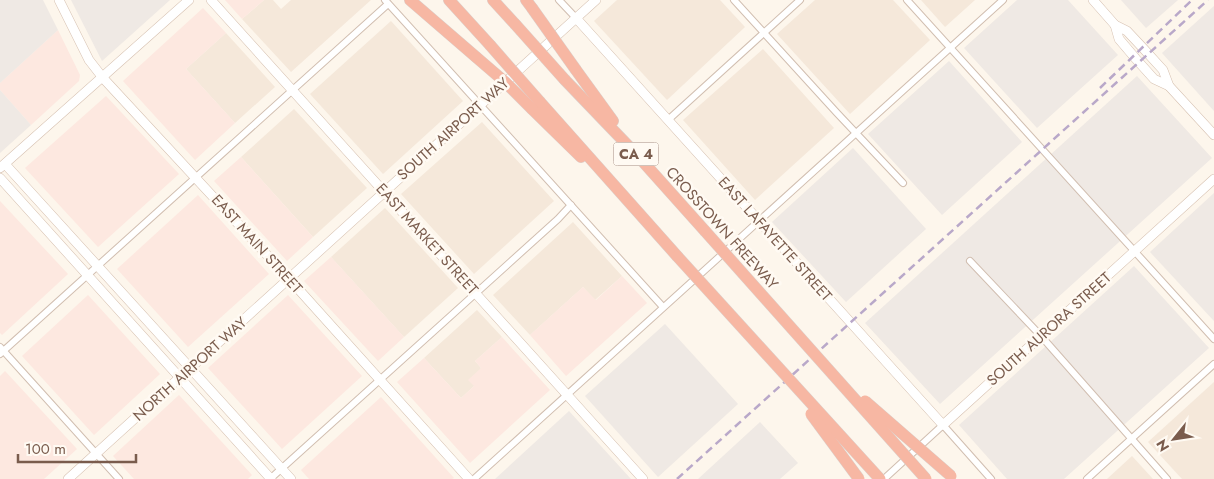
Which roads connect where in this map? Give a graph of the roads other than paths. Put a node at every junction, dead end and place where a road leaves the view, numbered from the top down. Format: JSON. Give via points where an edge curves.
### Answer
{"nodes":[{"id":1,"x":59,"y":0,"type":"edge"},
{"id":2,"x":189,"y":0,"type":"edge"},
{"id":3,"x":210,"y":0,"type":"edge"},
{"id":4,"x":410,"y":0,"type":"edge"},
{"id":5,"x":449,"y":0,"type":"edge"},
{"id":6,"x":493,"y":0,"type":"edge"},
{"id":7,"x":559,"y":0,"type":"edge"},
{"id":8,"x":596,"y":0,"type":"edge"},
{"id":9,"x":734,"y":0,"type":"edge"},
{"id":10,"x":800,"y":0,"type":"edge"},
{"id":11,"x":907,"y":0,"type":"edge"},
{"id":12,"x":1003,"y":0,"type":"edge"},
{"id":13,"x":1093,"y":0,"type":"edge"},
{"id":14,"x":387,"y":2,"type":"edge"},
{"id":15,"x":529,"y":4,"type":"edge"},
{"id":16,"x":576,"y":18,"type":"junction"},
{"id":17,"x":764,"y":33,"type":"junction"},
{"id":18,"x":950,"y":48,"type":"junction"},
{"id":19,"x":103,"y":78,"type":"junction"},
{"id":20,"x":292,"y":91,"type":"junction"},
{"id":21,"x":480,"y":105,"type":"junction"},
{"id":22,"x":536,"y":106,"type":"junction"},
{"id":23,"x":668,"y":120,"type":"junction"},
{"id":24,"x":855,"y":134,"type":"junction"},
{"id":25,"x":1214,"y":135,"type":"edge"},
{"id":26,"x":637,"y":155,"type":"junction"},
{"id":27,"x":3,"y":166,"type":"edge"},
{"id":28,"x":0,"y":178,"type":"edge"},
{"id":29,"x":196,"y":178,"type":"junction"},
{"id":30,"x":1214,"y":179,"type":"edge"},
{"id":31,"x":903,"y":183,"type":"dead end"},
{"id":32,"x":384,"y":192,"type":"junction"},
{"id":33,"x":571,"y":205,"type":"junction"},
{"id":34,"x":758,"y":221,"type":"junction"},
{"id":35,"x":1135,"y":251,"type":"junction"},
{"id":36,"x":970,"y":261,"type":"dead end"},
{"id":37,"x":98,"y":265,"type":"junction"},
{"id":38,"x":87,"y":275,"type":"junction"},
{"id":39,"x":288,"y":279,"type":"junction"},
{"id":40,"x":476,"y":294,"type":"junction"},
{"id":41,"x":663,"y":307,"type":"junction"},
{"id":42,"x":1041,"y":336,"type":"junction"},
{"id":43,"x":1214,"y":339,"type":"edge"},
{"id":44,"x":1,"y":351,"type":"edge"},
{"id":45,"x":1214,"y":364,"type":"edge"},
{"id":46,"x":192,"y":368,"type":"junction"},
{"id":47,"x":779,"y":370,"type":"junction"},
{"id":48,"x":830,"y":371,"type":"junction"},
{"id":49,"x":180,"y":380,"type":"junction"},
{"id":50,"x":379,"y":380,"type":"junction"},
{"id":51,"x":567,"y":395,"type":"junction"},
{"id":52,"x":943,"y":425,"type":"junction"},
{"id":53,"x":1132,"y":439,"type":"junction"},
{"id":54,"x":96,"y":454,"type":"junction"},
{"id":55,"x":281,"y":468,"type":"junction"},
{"id":56,"x":68,"y":479,"type":"edge"},
{"id":57,"x":119,"y":479,"type":"edge"},
{"id":58,"x":270,"y":479,"type":"edge"},
{"id":59,"x":291,"y":479,"type":"edge"},
{"id":60,"x":469,"y":479,"type":"edge"},
{"id":61,"x":474,"y":479,"type":"edge"},
{"id":62,"x":643,"y":479,"type":"edge"},
{"id":63,"x":858,"y":479,"type":"edge"},
{"id":64,"x":880,"y":479,"type":"edge"},
{"id":65,"x":884,"y":479,"type":"edge"},
{"id":66,"x":926,"y":479,"type":"edge"},
{"id":67,"x":954,"y":479,"type":"edge"},
{"id":68,"x":991,"y":479,"type":"edge"},
{"id":69,"x":1087,"y":479,"type":"edge"},
{"id":70,"x":1167,"y":479,"type":"edge"}],
"edges":[{"from":1,"to":19,"type":"main road","name":"EAST MAIN STREET","via":[[89,60]]},
{"from":2,"to":19,"type":"main road"},
{"from":3,"to":20,"type":"main road","name":"EAST MARKET STREET"},
{"from":4,"to":22,"type":"highway","bridge":true},
{"from":5,"to":22,"type":"highway","bridge":true,"via":[[490,45]]},
{"from":6,"to":26,"type":"highway","name":"CROSSTOWN FREEWAY","number":"CA 4","bridge":true},
{"from":7,"to":16,"type":"street","name":"EAST LAFAYETTE STREET"},
{"from":8,"to":16,"type":"main road","name":"SOUTH AIRPORT WAY"},
{"from":9,"to":17,"type":"street"},
{"from":10,"to":17,"type":"street"},
{"from":11,"to":18,"type":"street"},
{"from":12,"to":18,"type":"street"},
{"from":13,"to":25,"type":"main road","via":[[1115,25],[1119,39],[1136,59],[1154,79],[1169,86]]},
{"from":14,"to":20,"type":"street"},
{"from":14,"to":21,"type":"street"},
{"from":15,"to":26,"type":"highway","bridge":true},
{"from":16,"to":21,"type":"main road","name":"SOUTH AIRPORT WAY"},
{"from":16,"to":23,"type":"main road","name":"EAST LAFAYETTE STREET"},
{"from":17,"to":23,"type":"street"},
{"from":17,"to":24,"type":"street"},
{"from":18,"to":24,"type":"street"},
{"from":18,"to":35,"type":"street"},
{"from":19,"to":27,"type":"main road"},
{"from":19,"to":29,"type":"main road","name":"EAST MAIN STREET"},
{"from":20,"to":29,"type":"street"},
{"from":20,"to":32,"type":"main road","name":"EAST MARKET STREET"},
{"from":21,"to":32,"type":"main road","name":"SOUTH AIRPORT WAY"},
{"from":21,"to":33,"type":"street"},
{"from":22,"to":47,"type":"highway","number":"CA 4","bridge":true,"via":[[569,147],[614,185]]},
{"from":23,"to":34,"type":"main road","name":"EAST LAFAYETTE STREET"},
{"from":24,"to":31,"type":"street"},
{"from":24,"to":34,"type":"street"},
{"from":26,"to":48,"type":"highway","name":"CROSSTOWN FREEWAY","number":"CA 4","bridge":true},
{"from":27,"to":37,"type":"main road"},
{"from":28,"to":38,"type":"main road"},
{"from":29,"to":37,"type":"street"},
{"from":29,"to":39,"type":"main road","name":"EAST MAIN STREET"},
{"from":30,"to":35,"type":"main road","name":"SOUTH AURORA STREET"},
{"from":32,"to":39,"type":"main road","name":"SOUTH AIRPORT WAY"},
{"from":32,"to":40,"type":"main road","name":"EAST MARKET STREET"},
{"from":33,"to":40,"type":"street"},
{"from":33,"to":41,"type":"street"},
{"from":34,"to":41,"type":"street"},
{"from":34,"to":52,"type":"main road","name":"EAST LAFAYETTE STREET"},
{"from":35,"to":42,"type":"main road","name":"SOUTH AURORA STREET"},
{"from":35,"to":43,"type":"street"},
{"from":36,"to":42,"type":"street"},
{"from":37,"to":38,"type":"street"},
{"from":37,"to":46,"type":"main road"},
{"from":38,"to":44,"type":"street"},
{"from":38,"to":49,"type":"main road"},
{"from":39,"to":46,"type":"main road","name":"NORTH AIRPORT WAY"},
{"from":39,"to":50,"type":"main road","name":"EAST MAIN STREET"},
{"from":40,"to":50,"type":"street"},
{"from":40,"to":51,"type":"main road","name":"EAST MARKET STREET"},
{"from":41,"to":51,"type":"street"},
{"from":42,"to":52,"type":"main road","name":"SOUTH AURORA STREET"},
{"from":42,"to":53,"type":"street"},
{"from":44,"to":54,"type":"street"},
{"from":45,"to":53,"type":"street"},
{"from":46,"to":49,"type":"main road","name":"NORTH AIRPORT WAY"},
{"from":46,"to":55,"type":"main road"},
{"from":47,"to":63,"type":"highway","bridge":true},
{"from":47,"to":64,"type":"highway","number":"CA 4","bridge":true},
{"from":48,"to":66,"type":"highway","name":"CROSSTOWN FREEWAY","number":"CA 4","bridge":true},
{"from":48,"to":67,"type":"highway","bridge":true},
{"from":49,"to":54,"type":"main road","name":"NORTH AIRPORT WAY"},
{"from":49,"to":58,"type":"main road"},
{"from":50,"to":55,"type":"street"},
{"from":50,"to":60,"type":"main road","name":"EAST MAIN STREET"},
{"from":51,"to":61,"type":"street"},
{"from":51,"to":62,"type":"main road","name":"EAST MARKET STREET"},
{"from":52,"to":65,"type":"street","name":"SOUTH AURORA STREET"},
{"from":52,"to":68,"type":"street","name":"EAST LAFAYETTE STREET"},
{"from":53,"to":69,"type":"street"},
{"from":53,"to":70,"type":"street"},
{"from":54,"to":56,"type":"main road","name":"NORTH AIRPORT WAY"},
{"from":54,"to":57,"type":"street"},
{"from":55,"to":58,"type":"street"},
{"from":55,"to":59,"type":"main road"}]}
